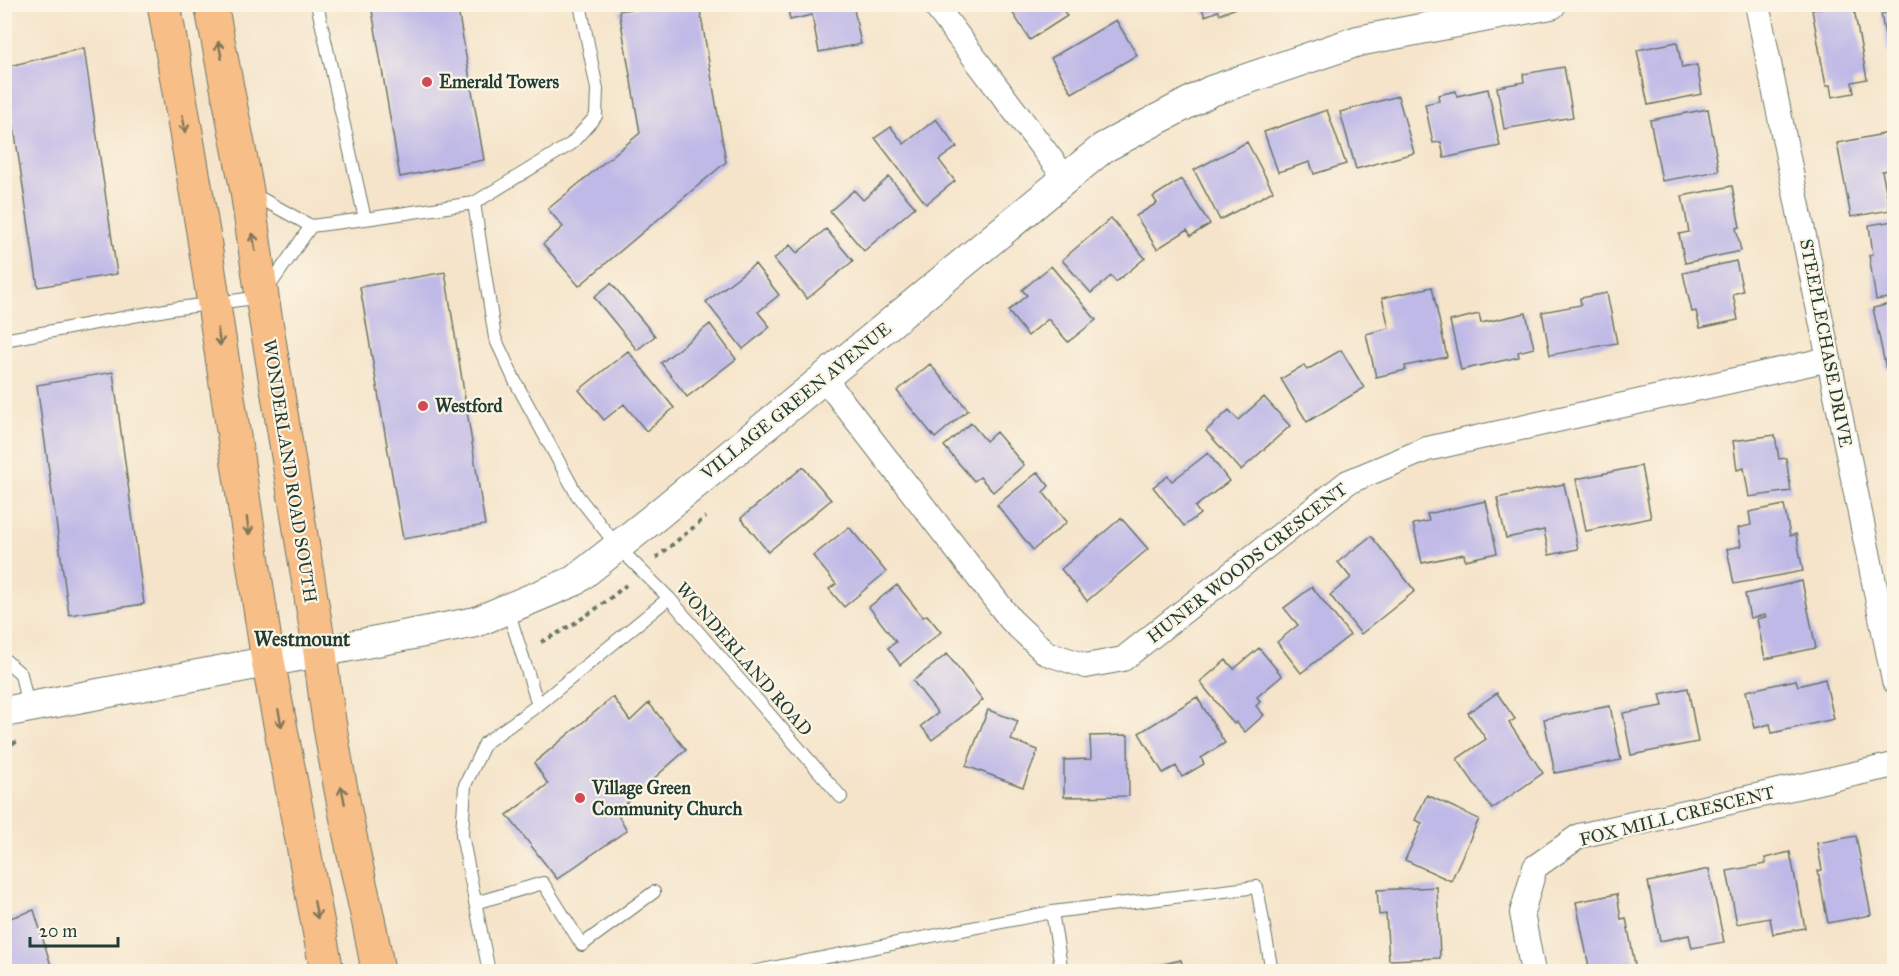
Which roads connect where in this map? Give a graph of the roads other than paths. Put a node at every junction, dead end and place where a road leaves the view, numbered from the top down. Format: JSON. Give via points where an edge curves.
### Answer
{"nodes":[{"id":1,"x":164,"y":4,"type":"edge"},
{"id":2,"x":211,"y":4,"type":"edge"},
{"id":3,"x":318,"y":4,"type":"edge"},
{"id":4,"x":580,"y":4,"type":"edge"},
{"id":5,"x":934,"y":4,"type":"edge"},
{"id":6,"x":1551,"y":4,"type":"edge"},
{"id":7,"x":1757,"y":4,"type":"edge"},
{"id":8,"x":1066,"y":179,"type":"junction"},
{"id":9,"x":247,"y":191,"type":"junction"},
{"id":10,"x":474,"y":203,"type":"junction"},
{"id":11,"x":365,"y":219,"type":"junction"},
{"id":12,"x":311,"y":226,"type":"junction"},
{"id":13,"x":262,"y":297,"type":"junction"},
{"id":14,"x":213,"y":304,"type":"junction"},
{"id":15,"x":4,"y":340,"type":"edge"},
{"id":16,"x":1829,"y":359,"type":"junction"},
{"id":17,"x":824,"y":378,"type":"junction"},
{"id":18,"x":618,"y":547,"type":"junction"},
{"id":19,"x":669,"y":598,"type":"junction"},
{"id":20,"x":508,"y":609,"type":"junction"},
{"id":21,"x":320,"y":652,"type":"junction"},
{"id":22,"x":4,"y":659,"type":"edge"},
{"id":23,"x":268,"y":661,"type":"junction"},
{"id":24,"x":1894,"y":681,"type":"edge"},
{"id":25,"x":538,"y":705,"type":"junction"},
{"id":26,"x":16,"y":709,"type":"edge"},
{"id":27,"x":1894,"y":765,"type":"edge"},
{"id":28,"x":841,"y":797,"type":"dead end"},
{"id":29,"x":654,"y":892,"type":"dead end"},
{"id":30,"x":475,"y":903,"type":"junction"},
{"id":31,"x":1052,"y":912,"type":"junction"},
{"id":32,"x":758,"y":971,"type":"edge"},
{"id":33,"x":327,"y":972,"type":"edge"},
{"id":34,"x":378,"y":972,"type":"edge"},
{"id":35,"x":489,"y":972,"type":"edge"},
{"id":36,"x":1062,"y":972,"type":"edge"},
{"id":37,"x":1272,"y":972,"type":"edge"},
{"id":38,"x":1533,"y":972,"type":"edge"}],
"edges":[{"from":1,"to":14,"type":"main road","one_way":true},
{"from":9,"to":2,"type":"main road","name":"WONDERLAND ROAD SOUTH","one_way":true},
{"from":3,"to":11,"type":"lane"},
{"from":4,"to":10,"type":"lane","via":[[597,88],[596,116],[571,144]]},
{"from":5,"to":8,"type":"street"},
{"from":6,"to":8,"type":"street","name":"VILLAGE GREEN AVENUE","via":[[1358,41],[1211,91],[1103,148]]},
{"from":7,"to":16,"type":"street","name":"STEEPLECHASE DRIVE"},
{"from":8,"to":17,"type":"street","name":"VILLAGE GREEN AVENUE"},
{"from":9,"to":12,"type":"lane"},
{"from":13,"to":9,"type":"main road","name":"WONDERLAND ROAD SOUTH","one_way":true},
{"from":10,"to":11,"type":"lane"},
{"from":10,"to":18,"type":"lane","name":"WONDERLAND ROAD","via":[[495,338],[577,495]]},
{"from":11,"to":12,"type":"lane"},
{"from":12,"to":13,"type":"lane"},
{"from":13,"to":14,"type":"lane"},
{"from":13,"to":21,"type":"main road","name":"WONDERLAND ROAD SOUTH"},
{"from":14,"to":15,"type":"lane"},
{"from":14,"to":23,"type":"main road","one_way":true},
{"from":16,"to":17,"type":"street","name":"HUNER WOODS CRESCENT","via":[[1427,449],[1348,482],[1123,659],[1086,666],[1046,653],[1011,620]]},
{"from":16,"to":24,"type":"street","name":"STEEPLECHASE DRIVE"},
{"from":17,"to":18,"type":"street","name":"VILLAGE GREEN AVENUE"},
{"from":18,"to":19,"type":"lane","name":"WONDERLAND ROAD"},
{"from":18,"to":20,"type":"street","name":"VILLAGE GREEN AVENUE","via":[[574,581]]},
{"from":19,"to":25,"type":"lane"},
{"from":19,"to":28,"type":"lane","name":"WONDERLAND ROAD"},
{"from":20,"to":21,"type":"street","name":"VILLAGE GREEN AVENUE","via":[[476,622]]},
{"from":20,"to":25,"type":"lane"},
{"from":21,"to":23,"type":"street","name":"VILLAGE GREEN AVENUE"},
{"from":34,"to":21,"type":"main road","name":"WONDERLAND ROAD SOUTH","one_way":true,"via":[[324,695]]},
{"from":22,"to":26,"type":"lane","via":[[21,674]]},
{"from":23,"to":26,"type":"street","name":"VILLAGE GREEN AVENUE"},
{"from":23,"to":33,"type":"main road","one_way":true},
{"from":25,"to":30,"type":"lane","via":[[485,743],[465,785],[462,835]]},
{"from":27,"to":38,"type":"street","name":"FOX MILL CRESCENT","via":[[1579,836],[1535,867],[1522,913]]},
{"from":29,"to":30,"type":"lane","via":[[582,945],[543,883]]},
{"from":30,"to":35,"type":"lane"},
{"from":31,"to":32,"type":"lane"},
{"from":31,"to":36,"type":"lane"},
{"from":31,"to":37,"type":"lane","via":[[1257,886]]}]}
